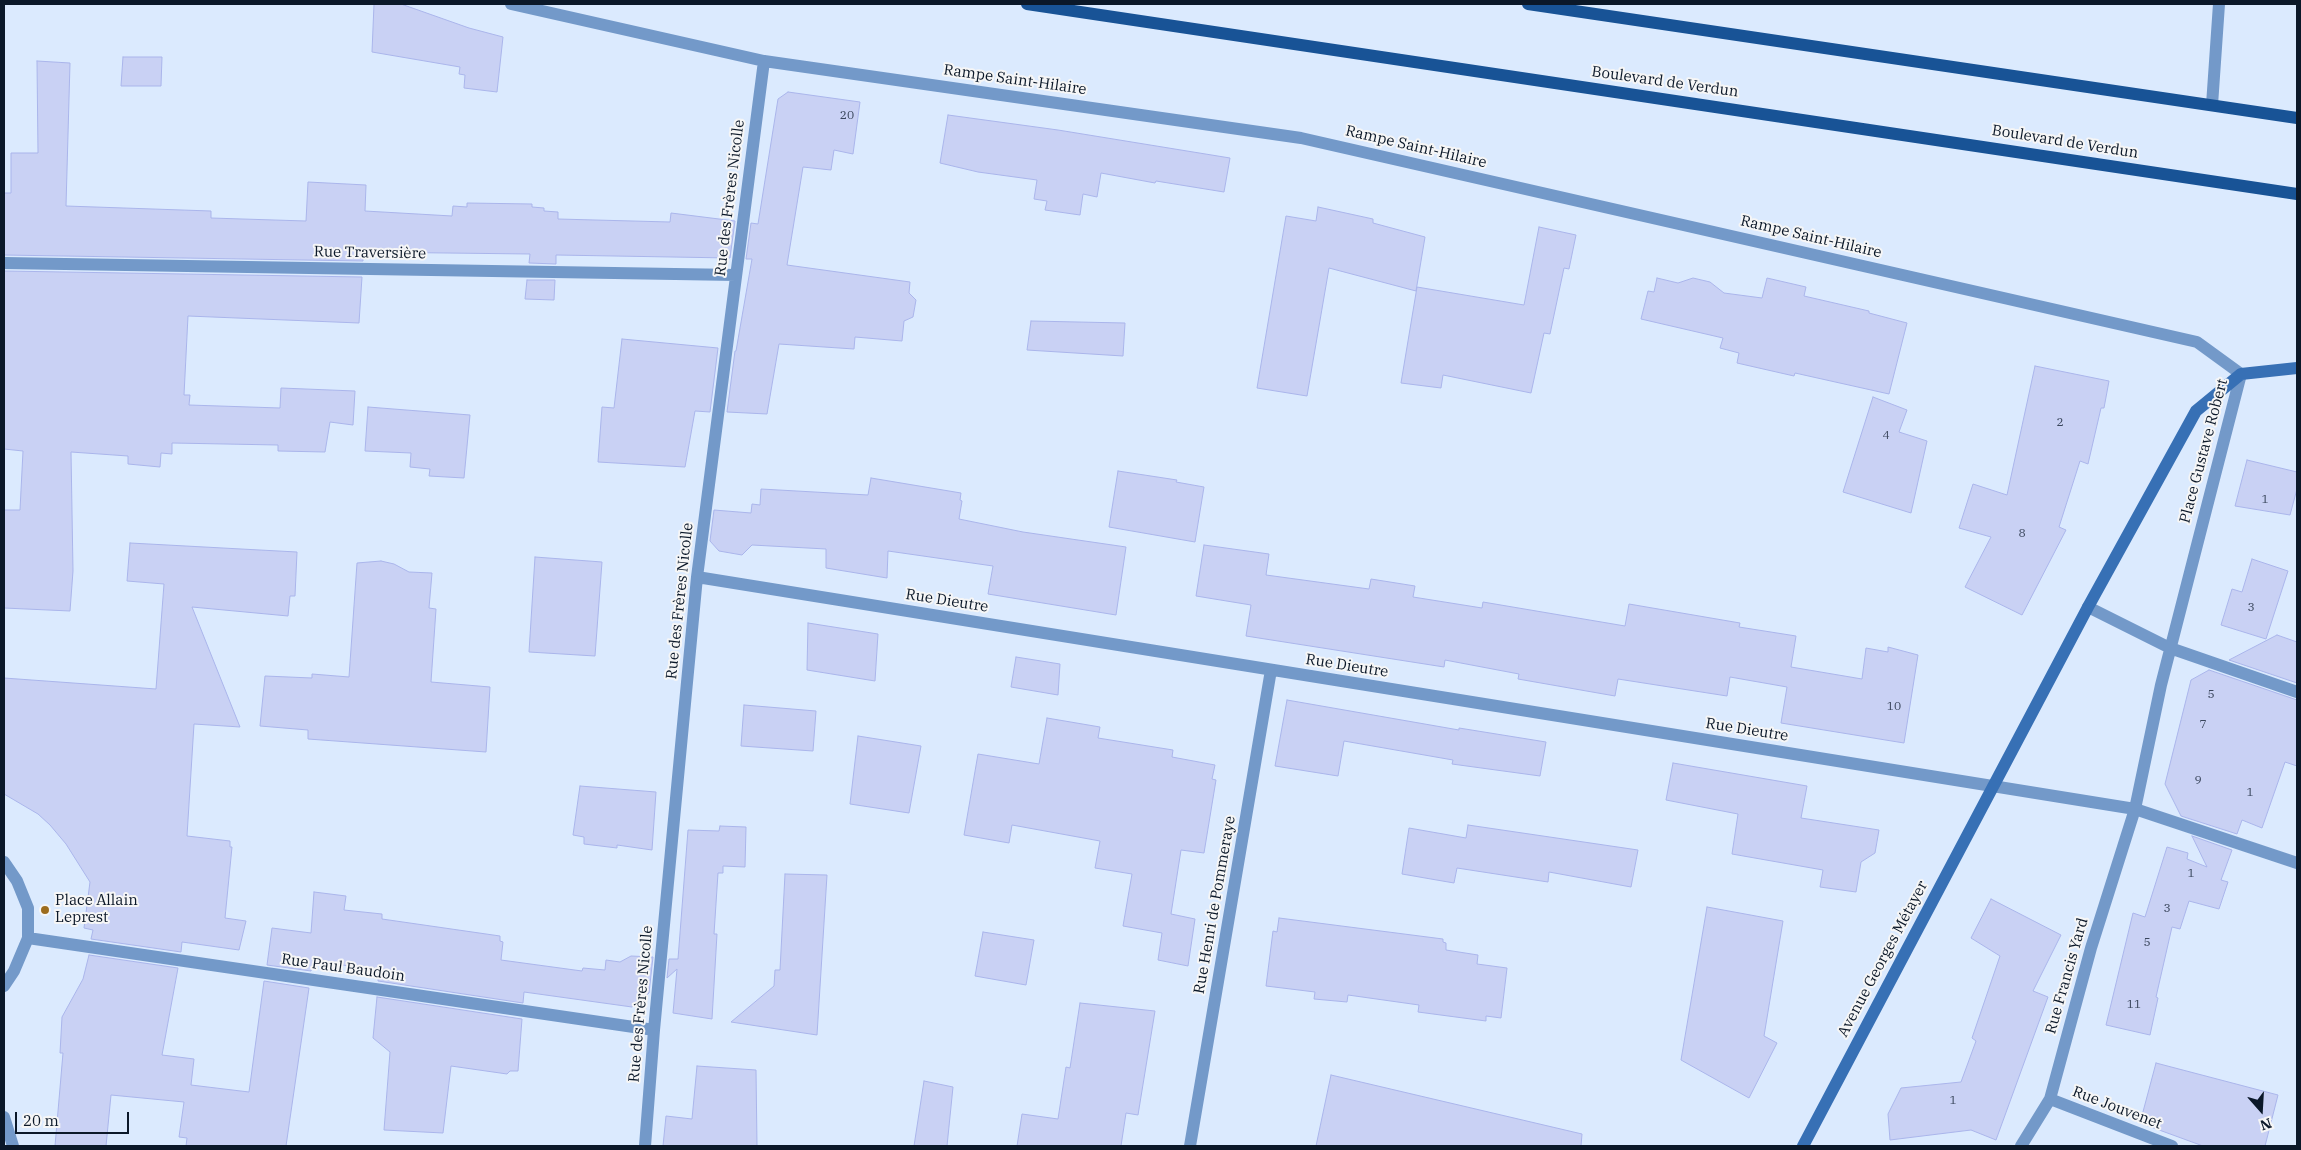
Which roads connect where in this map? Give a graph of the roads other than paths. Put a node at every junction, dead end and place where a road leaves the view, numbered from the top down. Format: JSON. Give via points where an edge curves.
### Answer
{"nodes":[{"id":1,"x":511,"y":4,"type":"edge"},
{"id":2,"x":1027,"y":4,"type":"edge"},
{"id":3,"x":1528,"y":4,"type":"edge"},
{"id":4,"x":2219,"y":4,"type":"edge"},
{"id":5,"x":764,"y":60,"type":"junction"},
{"id":6,"x":2212,"y":105,"type":"junction"},
{"id":7,"x":2297,"y":118,"type":"edge"},
{"id":8,"x":2297,"y":194,"type":"edge"},
{"id":9,"x":4,"y":263,"type":"edge"},
{"id":10,"x":736,"y":275,"type":"junction"},
{"id":11,"x":2297,"y":368,"type":"edge"},
{"id":12,"x":2241,"y":374,"type":"junction"},
{"id":13,"x":697,"y":577,"type":"junction"},
{"id":14,"x":2088,"y":607,"type":"junction"},
{"id":15,"x":2170,"y":648,"type":"junction"},
{"id":16,"x":1271,"y":670,"type":"junction"},
{"id":17,"x":2297,"y":692,"type":"edge"},
{"id":18,"x":1992,"y":786,"type":"junction"},
{"id":19,"x":2135,"y":809,"type":"junction"},
{"id":20,"x":4,"y":862,"type":"edge"},
{"id":21,"x":2297,"y":863,"type":"edge"},
{"id":22,"x":28,"y":938,"type":"junction"},
{"id":23,"x":4,"y":986,"type":"edge"},
{"id":24,"x":654,"y":1030,"type":"junction"},
{"id":25,"x":2050,"y":1099,"type":"junction"},
{"id":26,"x":4,"y":1117,"type":"edge"},
{"id":27,"x":13,"y":1146,"type":"edge"},
{"id":28,"x":645,"y":1146,"type":"edge"},
{"id":29,"x":1190,"y":1146,"type":"edge"},
{"id":30,"x":1803,"y":1146,"type":"edge"},
{"id":31,"x":2022,"y":1146,"type":"edge"},
{"id":32,"x":2172,"y":1146,"type":"edge"}],
"edges":[{"from":1,"to":5,"type":"street","name":"Rampe Saint-Hilaire"},
{"from":2,"to":8,"type":"main road","name":"Boulevard de Verdun"},
{"from":3,"to":6,"type":"main road"},
{"from":4,"to":6,"type":"street"},
{"from":5,"to":10,"type":"street","name":"Rue des Frères Nicolle"},
{"from":5,"to":12,"type":"street","name":"Rampe Saint-Hilaire","via":[[1301,138],[2198,342]]},
{"from":6,"to":7,"type":"main road"},
{"from":9,"to":10,"type":"street","name":"Rue Traversière"},
{"from":10,"to":13,"type":"street","name":"Rue des Frères Nicolle"},
{"from":11,"to":12,"type":"street"},
{"from":12,"to":14,"type":"street","name":"Place Gustave Robert","via":[[2196,411]]},
{"from":12,"to":15,"type":"street","name":"Place Gustave Robert"},
{"from":13,"to":16,"type":"street","name":"Rue Dieutre"},
{"from":13,"to":24,"type":"street","name":"Rue des Frères Nicolle"},
{"from":14,"to":15,"type":"street"},
{"from":14,"to":18,"type":"street","name":"Place Gustave Robert"},
{"from":15,"to":17,"type":"street"},
{"from":15,"to":19,"type":"street","name":"Place Gustave Robert"},
{"from":16,"to":18,"type":"street","name":"Rue Dieutre"},
{"from":16,"to":29,"type":"street","name":"Rue Henri de Pommeraye"},
{"from":18,"to":19,"type":"street"},
{"from":18,"to":30,"type":"street","name":"Avenue Georges Métayer"},
{"from":19,"to":21,"type":"street"},
{"from":19,"to":25,"type":"street","name":"Rue Francis Yard","via":[[2091,948]]},
{"from":20,"to":22,"type":"street","via":[[17,881],[28,908]]},
{"from":22,"to":23,"type":"street"},
{"from":22,"to":24,"type":"street","name":"Rue Paul Baudoin"},
{"from":24,"to":28,"type":"street","name":"Rue des Frères Nicolle"},
{"from":25,"to":31,"type":"street","name":"Rue Francis Yard"},
{"from":25,"to":32,"type":"street","name":"Rue Jouvenet"},
{"from":26,"to":27,"type":"street"}]}
